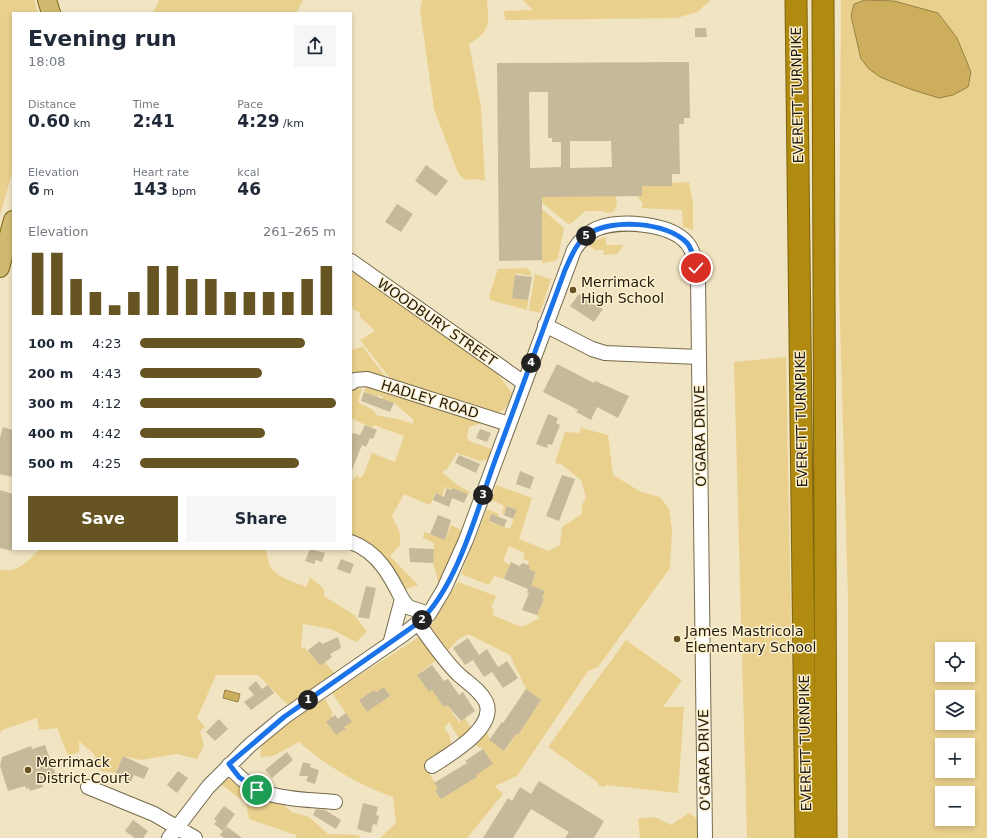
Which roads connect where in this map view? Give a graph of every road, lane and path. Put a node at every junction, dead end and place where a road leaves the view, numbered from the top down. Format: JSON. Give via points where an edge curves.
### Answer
{"nodes":[{"id":1,"x":47,"y":0,"type":"edge"},
{"id":2,"x":796,"y":0,"type":"edge"},
{"id":3,"x":823,"y":0,"type":"edge"},
{"id":4,"x":51,"y":12,"type":"edge"},
{"id":5,"x":12,"y":224,"type":"edge"},
{"id":6,"x":352,"y":262,"type":"edge"},
{"id":7,"x":0,"y":268,"type":"edge"},
{"id":8,"x":545,"y":325,"type":"junction"},
{"id":9,"x":699,"y":357,"type":"junction"},
{"id":10,"x":352,"y":382,"type":"edge"},
{"id":11,"x":524,"y":383,"type":"junction"},
{"id":12,"x":509,"y":424,"type":"junction"},
{"id":13,"x":352,"y":542,"type":"edge"},
{"id":14,"x":402,"y":599,"type":"junction"},
{"id":15,"x":429,"y":614,"type":"junction"},
{"id":16,"x":418,"y":623,"type":"junction"},
{"id":17,"x":390,"y":644,"type":"junction"},
{"id":18,"x":229,"y":764,"type":"junction"},
{"id":19,"x":432,"y":766,"type":"dead end"},
{"id":20,"x":88,"y":787,"type":"dead end"},
{"id":21,"x":335,"y":802,"type":"dead end"},
{"id":22,"x":173,"y":832,"type":"edge"},
{"id":23,"x":195,"y":838,"type":"edge"},
{"id":24,"x":705,"y":838,"type":"edge"},
{"id":25,"x":806,"y":838,"type":"edge"},
{"id":26,"x":826,"y":838,"type":"edge"}],
"edges":[{"from":1,"to":4,"type":"main road"},
{"from":2,"to":25,"type":"highway","name":"EVERETT TURNPIKE"},
{"from":3,"to":26,"type":"highway","name":"EVERETT TURNPIKE"},
{"from":5,"to":7,"type":"main road"},
{"from":6,"to":11,"type":"street","name":"WOODBURY STREET"},
{"from":8,"to":9,"type":"street","via":[[605,353]]},
{"from":8,"to":9,"type":"street","name":"O'GARA DRIVE","via":[[570,258],[588,234],[614,225],[663,228],[681,237],[692,252],[698,278]]},
{"from":8,"to":11,"type":"street","name":"O'GARA DRIVE"},
{"from":9,"to":24,"type":"street","name":"O'GARA DRIVE"},
{"from":10,"to":12,"type":"street","name":"HADLEY ROAD","via":[[367,379]]},
{"from":11,"to":12,"type":"street","name":"O'GARA DRIVE"},
{"from":12,"to":15,"type":"street","name":"O'GARA DRIVE","via":[[454,569]]},
{"from":13,"to":14,"type":"street","via":[[362,546],[379,560]]},
{"from":14,"to":15,"type":"street","via":[[408,606]]},
{"from":14,"to":17,"type":"street"},
{"from":15,"to":16,"type":"street","name":"O'GARA DRIVE"},
{"from":16,"to":17,"type":"street","name":"O'GARA DRIVE"},
{"from":16,"to":19,"type":"street","via":[[449,664],[474,686],[486,704],[487,714],[477,733],[461,748]]},
{"from":17,"to":18,"type":"street","name":"O'GARA DRIVE","via":[[284,717]]},
{"from":18,"to":21,"type":"street","via":[[248,784],[266,793]]},
{"from":18,"to":22,"type":"street","name":"O'GARA DRIVE"},
{"from":20,"to":22,"type":"street","via":[[147,811]]},
{"from":22,"to":23,"type":"street"}]}
